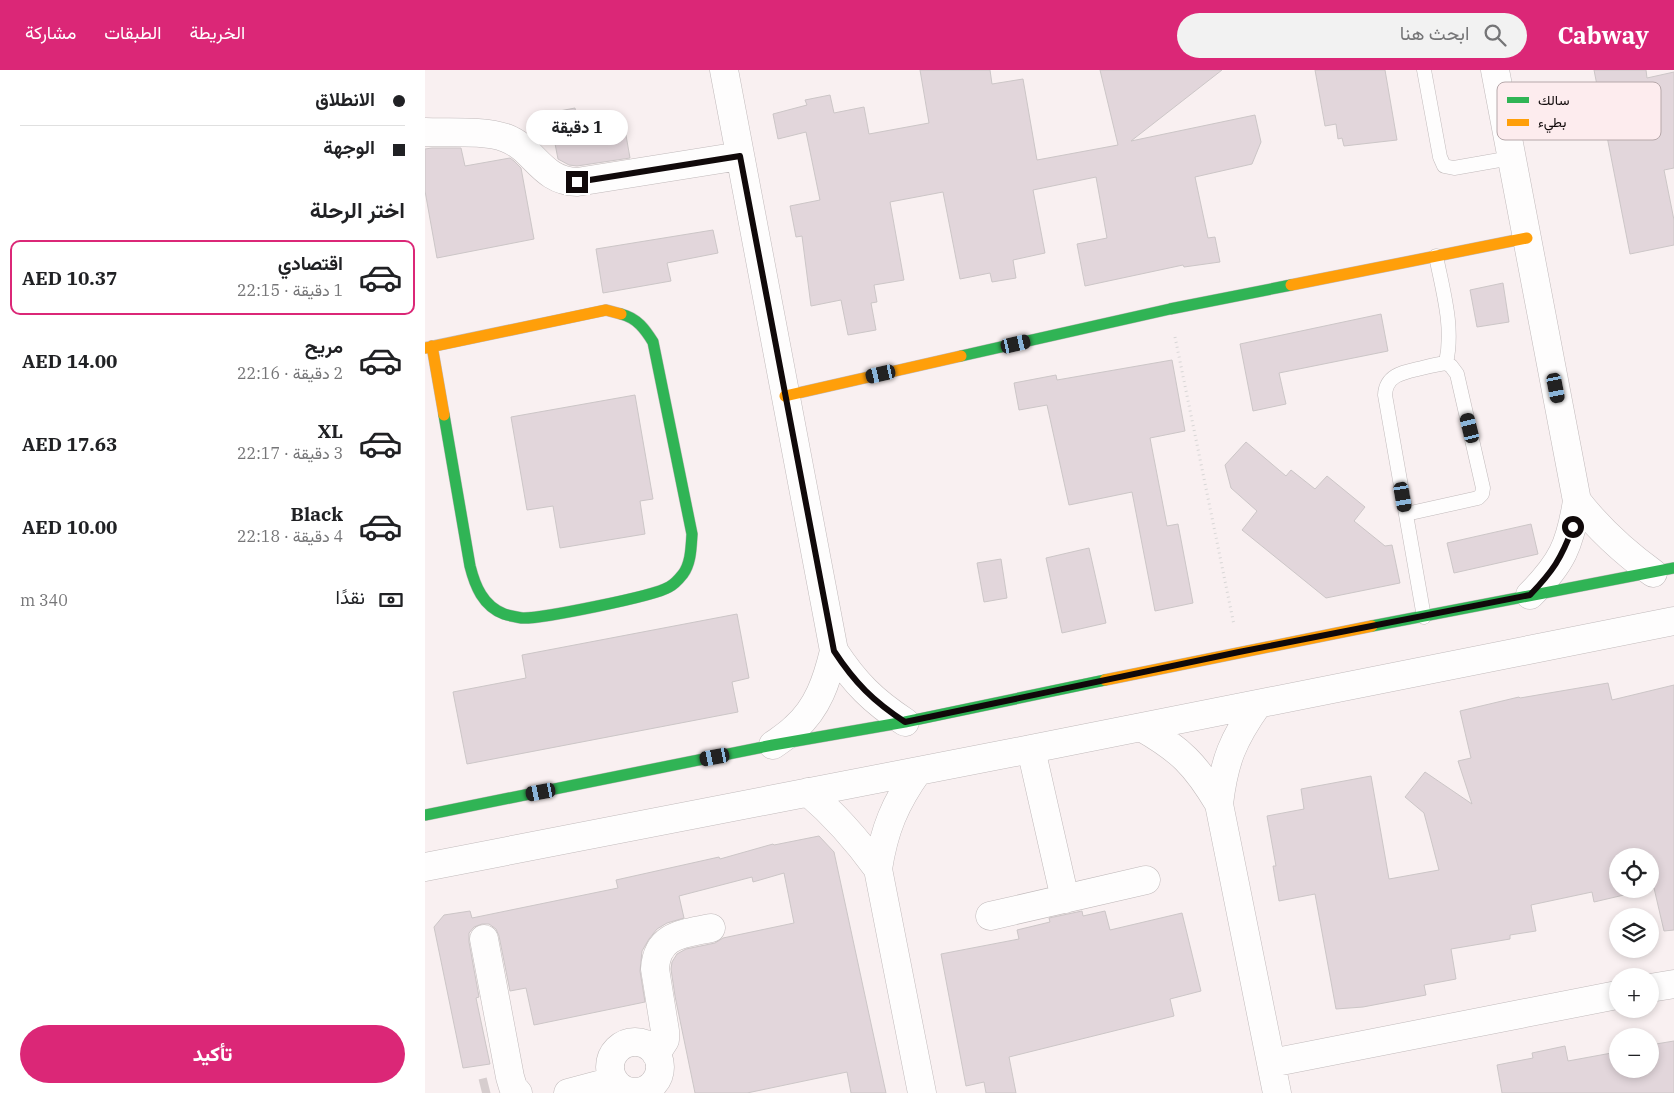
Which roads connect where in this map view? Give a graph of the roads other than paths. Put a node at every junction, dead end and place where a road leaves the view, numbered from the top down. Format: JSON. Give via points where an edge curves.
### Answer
{"nodes":[{"id":1,"x":724,"y":70,"type":"edge"},
{"id":2,"x":1424,"y":70,"type":"edge"},
{"id":3,"x":425,"y":132,"type":"edge"},
{"id":4,"x":1508,"y":140,"type":"edge"},
{"id":5,"x":740,"y":156,"type":"junction"},
{"id":6,"x":1511,"y":158,"type":"junction"},
{"id":7,"x":1527,"y":238,"type":"junction"},
{"id":8,"x":1436,"y":256,"type":"junction"},
{"id":9,"x":429,"y":347,"type":"edge"},
{"id":10,"x":1446,"y":363,"type":"junction"},
{"id":11,"x":785,"y":396,"type":"junction"},
{"id":12,"x":1577,"y":501,"type":"junction"},
{"id":13,"x":1406,"y":514,"type":"junction"},
{"id":14,"x":1663,"y":571,"type":"edge"},
{"id":15,"x":1530,"y":595,"type":"junction"},
{"id":16,"x":1424,"y":617,"type":"junction"},
{"id":17,"x":1674,"y":621,"type":"edge"},
{"id":18,"x":834,"y":651,"type":"junction"},
{"id":19,"x":1258,"y":704,"type":"junction"},
{"id":20,"x":905,"y":722,"type":"junction"},
{"id":21,"x":1141,"y":727,"type":"junction"},
{"id":22,"x":773,"y":745,"type":"junction"},
{"id":23,"x":1031,"y":749,"type":"junction"},
{"id":24,"x":918,"y":771,"type":"junction"},
{"id":25,"x":808,"y":792,"type":"junction"},
{"id":26,"x":1219,"y":804,"type":"junction"},
{"id":27,"x":425,"y":814,"type":"edge"},
{"id":28,"x":425,"y":867,"type":"edge"},
{"id":29,"x":878,"y":869,"type":"junction"},
{"id":30,"x":1147,"y":880,"type":"dead end"},
{"id":31,"x":1065,"y":899,"type":"junction"},
{"id":32,"x":990,"y":916,"type":"dead end"},
{"id":33,"x":711,"y":928,"type":"dead end"},
{"id":34,"x":483,"y":939,"type":"dead end"},
{"id":35,"x":1674,"y":984,"type":"edge"},
{"id":36,"x":1659,"y":986,"type":"edge"},
{"id":37,"x":1609,"y":997,"type":"edge"},
{"id":38,"x":656,"y":1054,"type":"junction"},
{"id":39,"x":1271,"y":1063,"type":"junction"},
{"id":40,"x":613,"y":1081,"type":"junction"},
{"id":41,"x":507,"y":1090,"type":"edge"},
{"id":42,"x":568,"y":1093,"type":"edge"},
{"id":43,"x":923,"y":1093,"type":"edge"},
{"id":44,"x":1277,"y":1093,"type":"edge"}],
"edges":[{"from":1,"to":5,"type":"street"},
{"from":2,"to":6,"type":"lane","via":[[1444,166],[1454,168]]},
{"from":3,"to":5,"type":"street","via":[[487,134],[507,138],[549,173],[567,182]]},
{"from":4,"to":6,"type":"street"},
{"from":5,"to":11,"type":"street"},
{"from":6,"to":7,"type":"street"},
{"from":7,"to":8,"type":"street"},
{"from":7,"to":12,"type":"street"},
{"from":8,"to":10,"type":"lane","via":[[1449,323]]},
{"from":8,"to":11,"type":"street","via":[[1170,309]]},
{"from":9,"to":9,"type":"street","via":[[470,566],[475,586],[486,602],[503,614],[523,618],[543,616],[648,595],[667,588],[683,574],[691,555],[692,534],[653,342],[642,325],[625,315],[606,310]]},
{"from":10,"to":13,"type":"lane","via":[[1402,373],[1385,388]]},
{"from":10,"to":13,"type":"lane","via":[[1457,374],[1482,494],[1477,498]]},
{"from":11,"to":18,"type":"street"},
{"from":12,"to":14,"type":"street","via":[[1611,540]]},
{"from":12,"to":15,"type":"street","via":[[1564,553],[1549,576]]},
{"from":13,"to":16,"type":"lane"},
{"from":14,"to":15,"type":"street"},
{"from":15,"to":16,"type":"street"},
{"from":16,"to":20,"type":"street"},
{"from":17,"to":19,"type":"street"},
{"from":18,"to":20,"type":"street","via":[[865,691]]},
{"from":18,"to":22,"type":"street","via":[[827,679],[814,705],[796,728]]},
{"from":19,"to":21,"type":"street"},
{"from":19,"to":26,"type":"street","via":[[1230,750],[1222,776]]},
{"from":20,"to":22,"type":"street"},
{"from":21,"to":23,"type":"street"},
{"from":21,"to":26,"type":"street","via":[[1165,740],[1187,758],[1205,779]]},
{"from":22,"to":27,"type":"street"},
{"from":23,"to":24,"type":"street"},
{"from":23,"to":31,"type":"street"},
{"from":24,"to":25,"type":"street"},
{"from":24,"to":29,"type":"street","via":[[902,793],[891,817]]},
{"from":25,"to":28,"type":"street"},
{"from":25,"to":29,"type":"street","via":[[846,828]]},
{"from":26,"to":39,"type":"street"},
{"from":29,"to":43,"type":"street"},
{"from":30,"to":31,"type":"street"},
{"from":31,"to":32,"type":"street"},
{"from":33,"to":38,"type":"street","via":[[675,936],[659,949],[655,969],[665,1040]]},
{"from":34,"to":41,"type":"street"},
{"from":35,"to":36,"type":"street"},
{"from":37,"to":39,"type":"street"},
{"from":38,"to":40,"type":"street","via":[[660,1063],[659,1073],[648,1089],[629,1092]]},
{"from":38,"to":40,"type":"street","via":[[640,1042],[621,1046],[610,1061],[609,1072]]},
{"from":39,"to":44,"type":"street"},
{"from":40,"to":42,"type":"street"}]}
